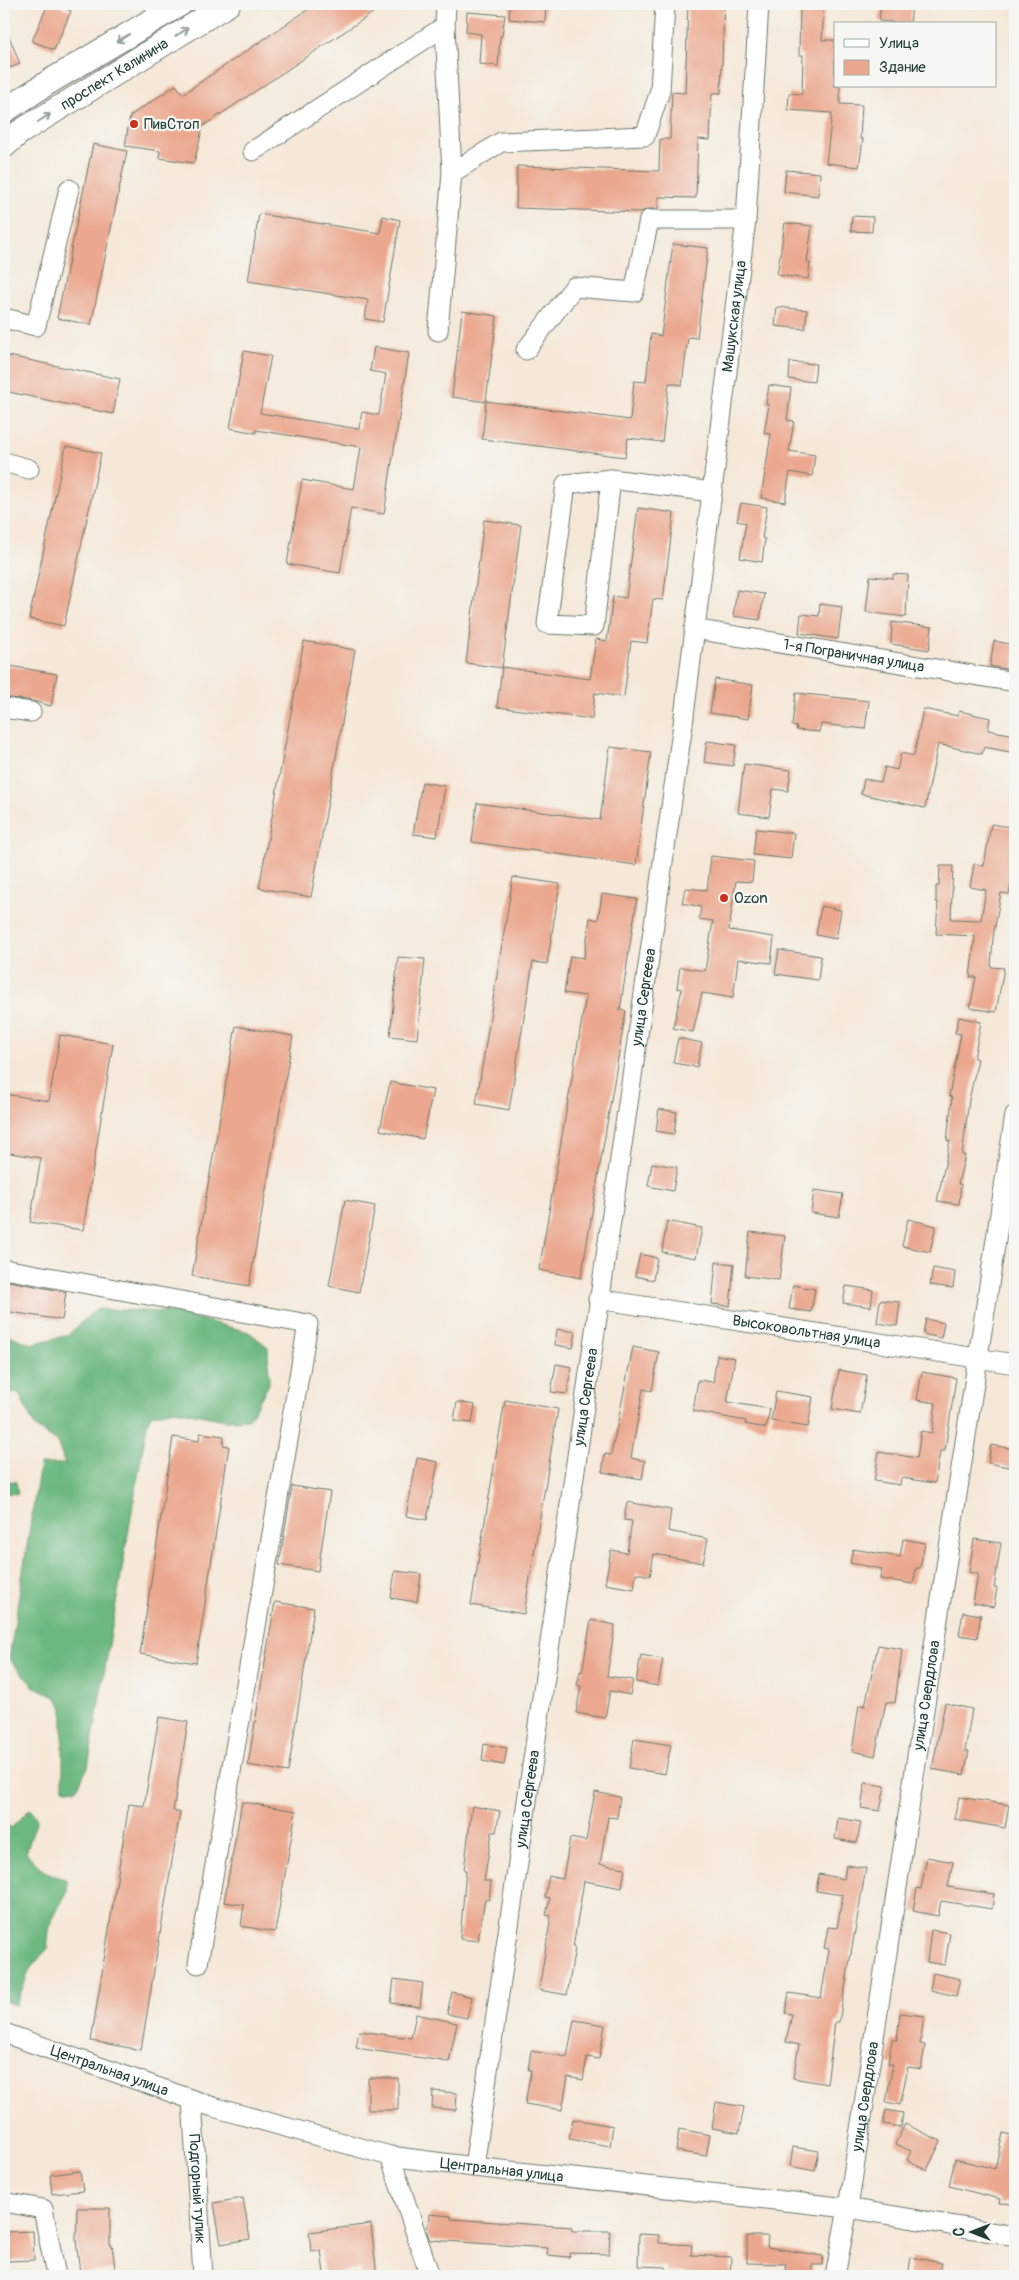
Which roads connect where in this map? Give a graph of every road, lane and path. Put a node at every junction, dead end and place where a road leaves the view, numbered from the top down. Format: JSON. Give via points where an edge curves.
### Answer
{"nodes":[{"id":1,"x":180,"y":4,"type":"edge"},
{"id":2,"x":228,"y":4,"type":"edge"},
{"id":3,"x":446,"y":4,"type":"edge"},
{"id":4,"x":665,"y":4,"type":"edge"},
{"id":5,"x":758,"y":4,"type":"edge"},
{"id":6,"x":445,"y":26,"type":"junction"},
{"id":7,"x":4,"y":111,"type":"edge"},
{"id":8,"x":4,"y":146,"type":"edge"},
{"id":9,"x":253,"y":151,"type":"dead end"},
{"id":10,"x":452,"y":172,"type":"junction"},
{"id":11,"x":69,"y":189,"type":"dead end"},
{"id":12,"x":746,"y":220,"type":"junction"},
{"id":13,"x":4,"y":318,"type":"edge"},
{"id":14,"x":438,"y":331,"type":"dead end"},
{"id":15,"x":526,"y":350,"type":"dead end"},
{"id":16,"x":4,"y":462,"type":"edge"},
{"id":17,"x":29,"y":469,"type":"dead end"},
{"id":18,"x":611,"y":479,"type":"junction"},
{"id":19,"x":712,"y":492,"type":"junction"},
{"id":20,"x":694,"y":628,"type":"junction"},
{"id":21,"x":1015,"y":682,"type":"edge"},
{"id":22,"x":4,"y":708,"type":"edge"},
{"id":23,"x":32,"y":712,"type":"dead end"},
{"id":24,"x":1015,"y":1115,"type":"edge"},
{"id":25,"x":4,"y":1269,"type":"edge"},
{"id":26,"x":598,"y":1299,"type":"junction"},
{"id":27,"x":978,"y":1356,"type":"junction"},
{"id":28,"x":1015,"y":1364,"type":"edge"},
{"id":29,"x":198,"y":1964,"type":"dead end"},
{"id":30,"x":4,"y":2033,"type":"edge"},
{"id":31,"x":192,"y":2100,"type":"junction"},
{"id":32,"x":390,"y":2156,"type":"junction"},
{"id":33,"x":474,"y":2167,"type":"junction"},
{"id":34,"x":4,"y":2202,"type":"edge"},
{"id":35,"x":848,"y":2208,"type":"junction"},
{"id":36,"x":1015,"y":2236,"type":"edge"},
{"id":37,"x":56,"y":2276,"type":"edge"},
{"id":38,"x":203,"y":2276,"type":"edge"},
{"id":39,"x":430,"y":2276,"type":"edge"},
{"id":40,"x":835,"y":2276,"type":"edge"}],
"edges":[{"from":1,"to":7,"type":"main road","name":"проспект Калинина","one_way":true},
{"from":8,"to":2,"type":"main road","name":"проспект Калинина","one_way":true,"via":[[20,132]]},
{"from":3,"to":6,"type":"street"},
{"from":4,"to":10,"type":"street","via":[[660,92],[644,136],[501,142]]},
{"from":5,"to":12,"type":"street","name":"Машукская улица"},
{"from":6,"to":9,"type":"street"},
{"from":6,"to":10,"type":"street"},
{"from":10,"to":14,"type":"street"},
{"from":11,"to":13,"type":"street","via":[[36,326]]},
{"from":12,"to":15,"type":"street","via":[[649,220],[634,292],[574,287]]},
{"from":12,"to":19,"type":"street","name":"Машукская улица"},
{"from":16,"to":17,"type":"street"},
{"from":18,"to":18,"type":"street","via":[[594,626],[547,624],[566,484]]},
{"from":18,"to":19,"type":"street"},
{"from":19,"to":20,"type":"street","name":"Машукская улица"},
{"from":20,"to":21,"type":"street","name":"1-я Пограничная улица"},
{"from":20,"to":26,"type":"street","name":"улица Сергеева","via":[[683,724]]},
{"from":22,"to":23,"type":"street"},
{"from":24,"to":27,"type":"street","name":"улица Свердлова"},
{"from":25,"to":29,"type":"street","via":[[308,1324]]},
{"from":26,"to":27,"type":"street","name":"Высоковольтная улица"},
{"from":26,"to":33,"type":"street","name":"улица Сергеева"},
{"from":27,"to":28,"type":"street","name":"Высоковольтная улица"},
{"from":27,"to":35,"type":"street","name":"улица Свердлова"},
{"from":30,"to":31,"type":"street","name":"Центральная улица"},
{"from":31,"to":32,"type":"street","name":"Центральная улица"},
{"from":31,"to":38,"type":"street","name":"Подгорный тупик"},
{"from":32,"to":33,"type":"street","name":"Центральная улица"},
{"from":32,"to":39,"type":"street"},
{"from":33,"to":35,"type":"street","name":"Центральная улица"},
{"from":34,"to":37,"type":"street","via":[[43,2209]]},
{"from":35,"to":36,"type":"street","name":"Центральная улица"},
{"from":35,"to":40,"type":"street","name":"улица Свердлова"}]}
